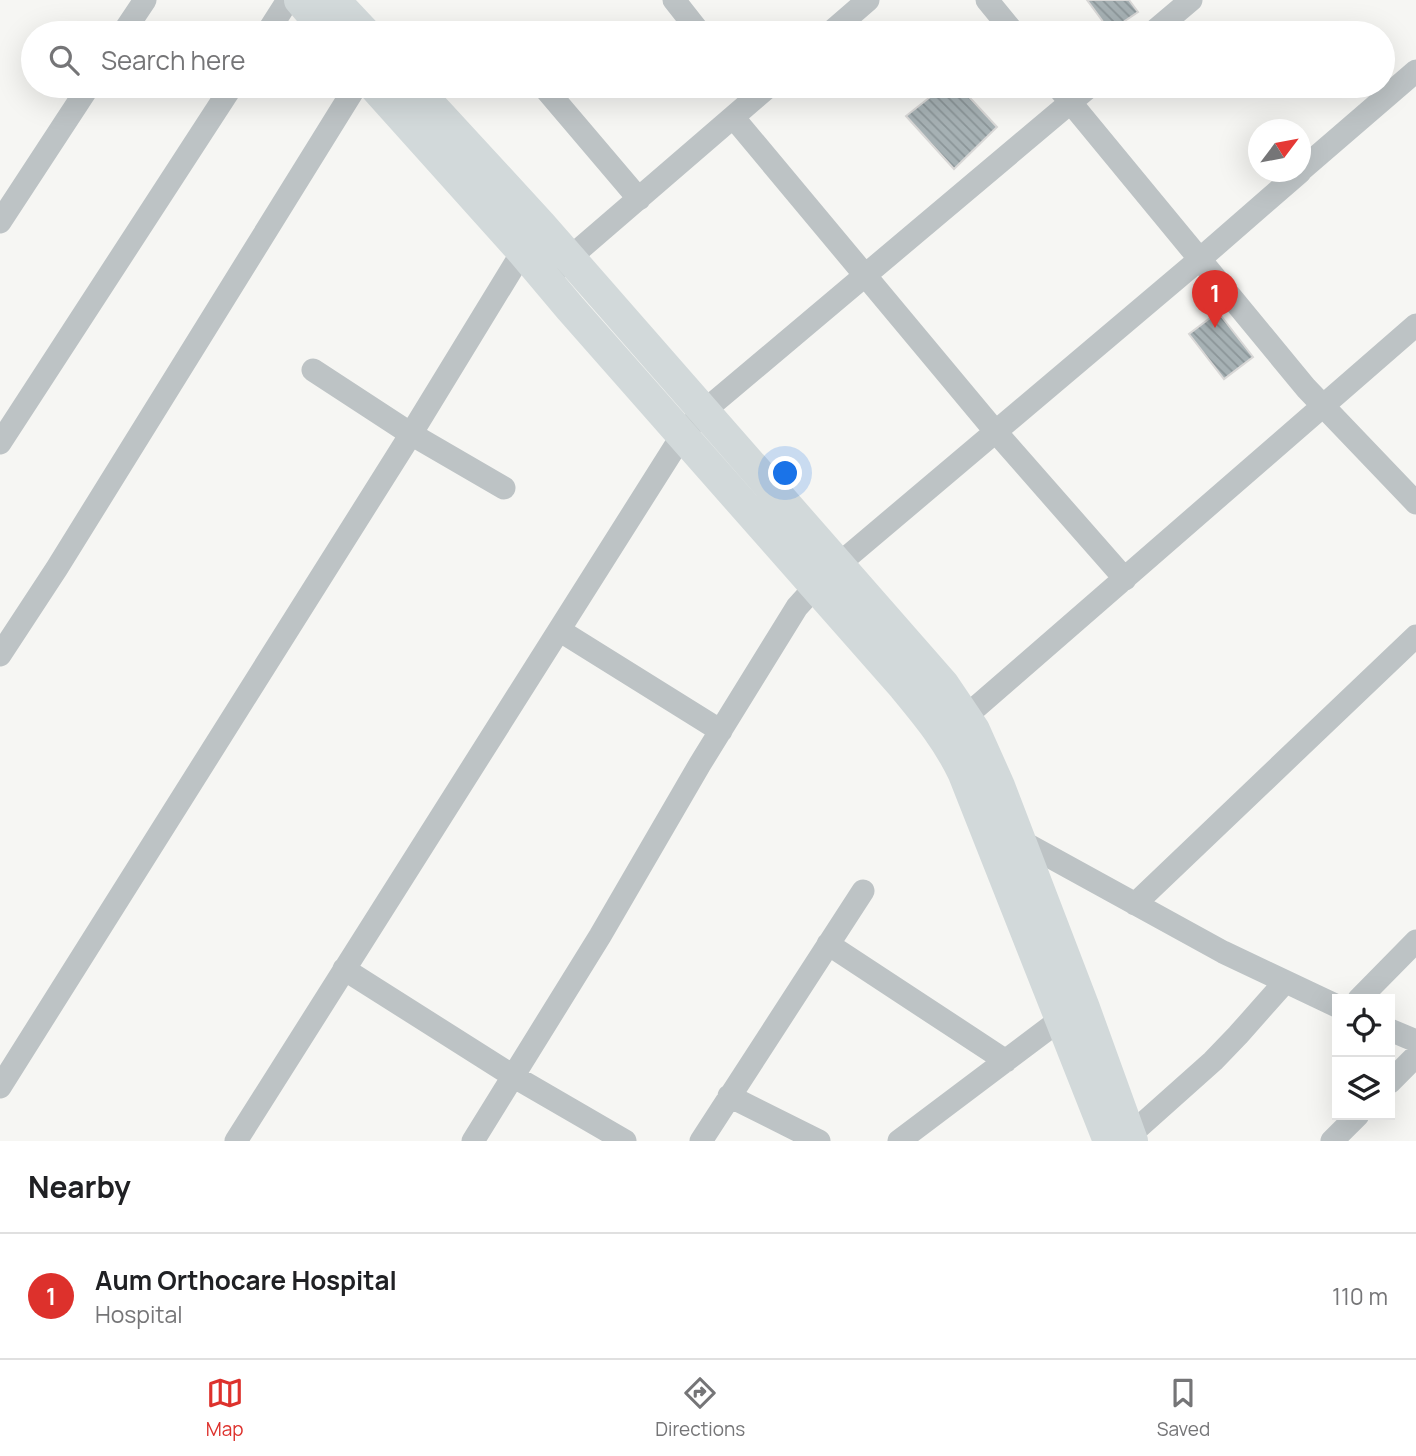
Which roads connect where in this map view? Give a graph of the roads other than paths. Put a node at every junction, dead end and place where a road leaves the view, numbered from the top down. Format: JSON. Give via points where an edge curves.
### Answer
{"nodes":[{"id":1,"x":145,"y":0,"type":"edge"},
{"id":2,"x":288,"y":0,"type":"edge"},
{"id":3,"x":674,"y":0,"type":"edge"},
{"id":4,"x":868,"y":0,"type":"edge"},
{"id":5,"x":987,"y":0,"type":"edge"},
{"id":6,"x":1191,"y":0,"type":"edge"},
{"id":7,"x":326,"y":9,"type":"edge"},
{"id":8,"x":131,"y":21,"type":"edge"},
{"id":9,"x":275,"y":21,"type":"edge"},
{"id":10,"x":346,"y":21,"type":"edge"},
{"id":11,"x":691,"y":21,"type":"edge"},
{"id":12,"x":844,"y":21,"type":"edge"},
{"id":13,"x":1004,"y":21,"type":"edge"},
{"id":14,"x":1166,"y":21,"type":"edge"},
{"id":15,"x":1416,"y":71,"type":"edge"},
{"id":16,"x":1395,"y":89,"type":"edge"},
{"id":17,"x":81,"y":98,"type":"edge"},
{"id":18,"x":224,"y":98,"type":"edge"},
{"id":19,"x":349,"y":98,"type":"edge"},
{"id":20,"x":385,"y":98,"type":"edge"},
{"id":21,"x":424,"y":98,"type":"edge"},
{"id":22,"x":553,"y":98,"type":"edge"},
{"id":23,"x":748,"y":98,"type":"edge"},
{"id":24,"x":1060,"y":98,"type":"edge"},
{"id":25,"x":1067,"y":98,"type":"edge"},
{"id":26,"x":1385,"y":98,"type":"edge"},
{"id":27,"x":733,"y":117,"type":"junction"},
{"id":28,"x":1311,"y":162,"type":"edge"},
{"id":29,"x":1288,"y":182,"type":"edge"},
{"id":30,"x":639,"y":199,"type":"junction"},
{"id":31,"x":0,"y":222,"type":"edge"},
{"id":32,"x":540,"y":224,"type":"junction"},
{"id":33,"x":522,"y":251,"type":"junction"},
{"id":34,"x":1200,"y":259,"type":"junction"},
{"id":35,"x":557,"y":269,"type":"junction"},
{"id":36,"x":866,"y":275,"type":"junction"},
{"id":37,"x":1416,"y":325,"type":"edge"},
{"id":38,"x":313,"y":370,"type":"dead end"},
{"id":39,"x":1324,"y":406,"type":"junction"},
{"id":40,"x":693,"y":422,"type":"junction"},
{"id":41,"x":995,"y":431,"type":"junction"},
{"id":42,"x":411,"y":434,"type":"junction"},
{"id":43,"x":0,"y":443,"type":"edge"},
{"id":44,"x":504,"y":488,"type":"dead end"},
{"id":45,"x":1416,"y":503,"type":"edge"},
{"id":46,"x":839,"y":564,"type":"junction"},
{"id":47,"x":1125,"y":579,"type":"junction"},
{"id":48,"x":816,"y":586,"type":"junction"},
{"id":49,"x":559,"y":629,"type":"junction"},
{"id":50,"x":1416,"y":636,"type":"edge"},
{"id":51,"x":0,"y":655,"type":"edge"},
{"id":52,"x":965,"y":717,"type":"junction"},
{"id":53,"x":721,"y":731,"type":"junction"},
{"id":54,"x":1021,"y":841,"type":"junction"},
{"id":55,"x":863,"y":891,"type":"dead end"},
{"id":56,"x":1135,"y":904,"type":"junction"},
{"id":57,"x":1416,"y":941,"type":"edge"},
{"id":58,"x":828,"y":944,"type":"junction"},
{"id":59,"x":344,"y":969,"type":"junction"},
{"id":60,"x":1285,"y":982,"type":"junction"},
{"id":61,"x":1364,"y":994,"type":"edge"},
{"id":62,"x":1332,"y":1004,"type":"edge"},
{"id":63,"x":1061,"y":1019,"type":"junction"},
{"id":64,"x":1395,"y":1032,"type":"edge"},
{"id":65,"x":1416,"y":1041,"type":"edge"},
{"id":66,"x":1416,"y":1056,"type":"edge"},
{"id":67,"x":1006,"y":1060,"type":"junction"},
{"id":68,"x":513,"y":1076,"type":"junction"},
{"id":69,"x":1395,"y":1077,"type":"edge"},
{"id":70,"x":0,"y":1087,"type":"edge"},
{"id":71,"x":729,"y":1096,"type":"junction"},
{"id":72,"x":1353,"y":1120,"type":"edge"},
{"id":73,"x":1124,"y":1139,"type":"edge"},
{"id":74,"x":236,"y":1141,"type":"edge"},
{"id":75,"x":473,"y":1141,"type":"edge"},
{"id":76,"x":625,"y":1141,"type":"edge"},
{"id":77,"x":701,"y":1141,"type":"edge"},
{"id":78,"x":819,"y":1141,"type":"edge"},
{"id":79,"x":899,"y":1141,"type":"edge"},
{"id":80,"x":1332,"y":1141,"type":"edge"}],
"edges":[{"from":1,"to":8,"type":"street"},
{"from":2,"to":9,"type":"street"},
{"from":3,"to":11,"type":"street"},
{"from":4,"to":12,"type":"street"},
{"from":5,"to":13,"type":"street"},
{"from":6,"to":14,"type":"street"},
{"from":7,"to":10,"type":"main road"},
{"from":15,"to":16,"type":"street"},
{"from":17,"to":31,"type":"street"},
{"from":18,"to":43,"type":"street"},
{"from":19,"to":51,"type":"street"},
{"from":20,"to":33,"type":"main road"},
{"from":21,"to":32,"type":"main road"},
{"from":22,"to":30,"type":"street"},
{"from":23,"to":27,"type":"street"},
{"from":24,"to":36,"type":"street"},
{"from":25,"to":34,"type":"street"},
{"from":26,"to":28,"type":"street"},
{"from":27,"to":30,"type":"street"},
{"from":27,"to":36,"type":"street"},
{"from":29,"to":34,"type":"street"},
{"from":30,"to":35,"type":"street"},
{"from":32,"to":33,"type":"street"},
{"from":32,"to":35,"type":"main road"},
{"from":33,"to":35,"type":"main road"},
{"from":33,"to":42,"type":"street"},
{"from":34,"to":39,"type":"street"},
{"from":34,"to":41,"type":"street"},
{"from":35,"to":40,"type":"main road"},
{"from":36,"to":40,"type":"street"},
{"from":36,"to":41,"type":"street"},
{"from":37,"to":39,"type":"street"},
{"from":38,"to":42,"type":"street"},
{"from":39,"to":45,"type":"street"},
{"from":39,"to":47,"type":"street"},
{"from":40,"to":46,"type":"main road"},
{"from":40,"to":48,"type":"main road"},
{"from":40,"to":49,"type":"street"},
{"from":41,"to":46,"type":"street"},
{"from":41,"to":47,"type":"street"},
{"from":42,"to":44,"type":"street"},
{"from":42,"to":70,"type":"street"},
{"from":46,"to":48,"type":"street"},
{"from":46,"to":52,"type":"main road","via":[[943,684]]},
{"from":47,"to":52,"type":"street"},
{"from":48,"to":53,"type":"street","via":[[797,607]]},
{"from":48,"to":63,"type":"main road","via":[[952,749]]},
{"from":49,"to":53,"type":"street"},
{"from":49,"to":59,"type":"street"},
{"from":50,"to":56,"type":"street"},
{"from":52,"to":54,"type":"main road"},
{"from":53,"to":68,"type":"street"},
{"from":54,"to":56,"type":"street"},
{"from":54,"to":73,"type":"main road","via":[[1084,1008]]},
{"from":55,"to":58,"type":"street"},
{"from":56,"to":60,"type":"street"},
{"from":57,"to":61,"type":"street"},
{"from":58,"to":67,"type":"street"},
{"from":58,"to":71,"type":"street"},
{"from":59,"to":68,"type":"street"},
{"from":59,"to":74,"type":"street"},
{"from":60,"to":62,"type":"street"},
{"from":60,"to":73,"type":"street","via":[[1213,1061]]},
{"from":63,"to":67,"type":"street"},
{"from":63,"to":73,"type":"main road"},
{"from":64,"to":65,"type":"street"},
{"from":66,"to":69,"type":"street"},
{"from":67,"to":79,"type":"street"},
{"from":68,"to":75,"type":"street"},
{"from":68,"to":76,"type":"street"},
{"from":71,"to":77,"type":"street"},
{"from":71,"to":78,"type":"street"},
{"from":72,"to":80,"type":"street"}]}
